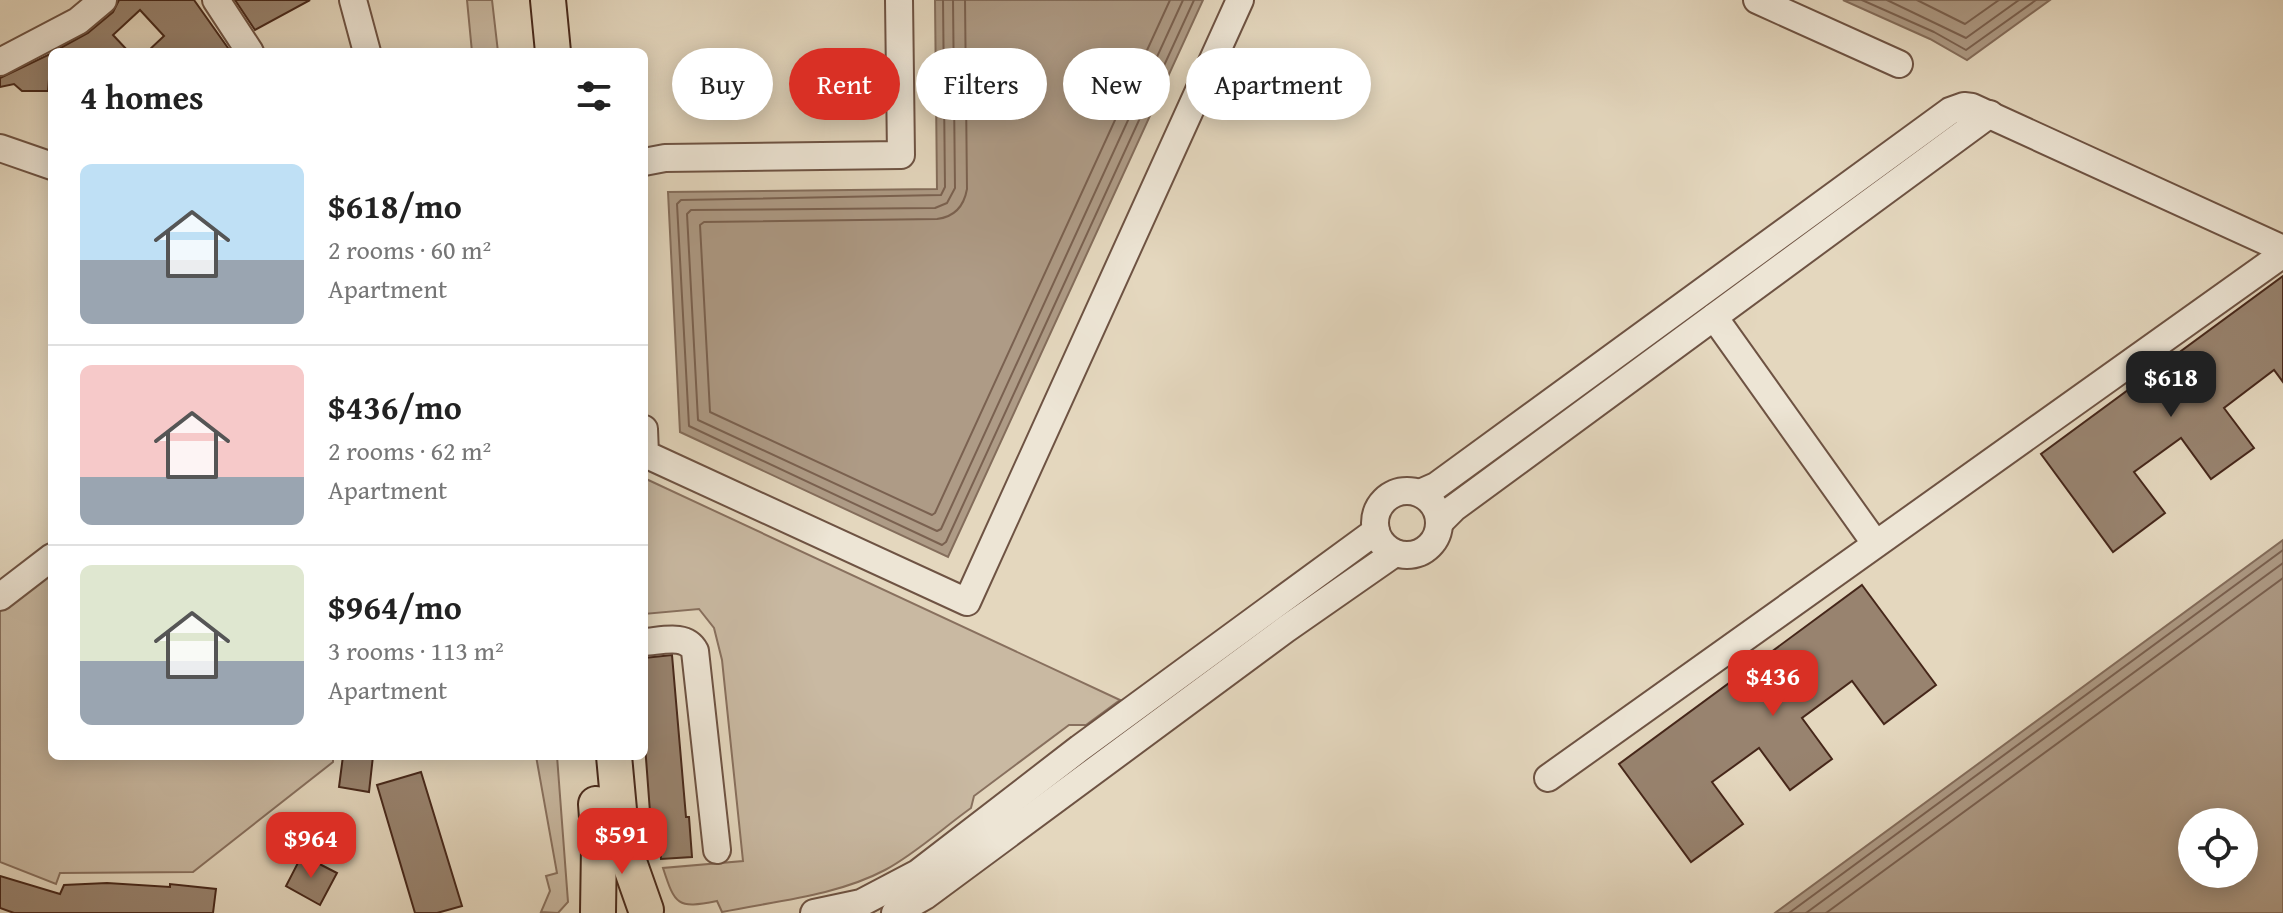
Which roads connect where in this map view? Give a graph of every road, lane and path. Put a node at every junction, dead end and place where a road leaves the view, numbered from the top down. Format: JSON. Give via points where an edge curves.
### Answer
{"nodes":[{"id":1,"x":103,"y":0,"type":"edge"},
{"id":2,"x":218,"y":0,"type":"edge"},
{"id":3,"x":353,"y":0,"type":"edge"},
{"id":4,"x":526,"y":0,"type":"edge"},
{"id":5,"x":548,"y":0,"type":"edge"},
{"id":6,"x":899,"y":0,"type":"edge"},
{"id":7,"x":1240,"y":0,"type":"edge"},
{"id":8,"x":1757,"y":0,"type":"edge"},
{"id":9,"x":248,"y":48,"type":"edge"},
{"id":10,"x":366,"y":48,"type":"edge"},
{"id":11,"x":532,"y":48,"type":"edge"},
{"id":12,"x":553,"y":48,"type":"edge"},
{"id":13,"x":0,"y":62,"type":"edge"},
{"id":14,"x":1899,"y":64,"type":"dead end"},
{"id":15,"x":1990,"y":114,"type":"junction"},
{"id":16,"x":0,"y":148,"type":"edge"},
{"id":17,"x":648,"y":161,"type":"edge"},
{"id":18,"x":48,"y":165,"type":"edge"},
{"id":19,"x":2283,"y":251,"type":"edge"},
{"id":20,"x":1714,"y":317,"type":"junction"},
{"id":21,"x":648,"y":455,"type":"edge"},
{"id":22,"x":1420,"y":493,"type":"junction"},
{"id":23,"x":1440,"y":522,"type":"junction"},
{"id":24,"x":1376,"y":531,"type":"junction"},
{"id":25,"x":1875,"y":543,"type":"junction"},
{"id":26,"x":1395,"y":553,"type":"junction"},
{"id":27,"x":48,"y":560,"type":"edge"},
{"id":28,"x":0,"y":597,"type":"edge"},
{"id":29,"x":648,"y":642,"type":"edge"},
{"id":30,"x":592,"y":760,"type":"edge"},
{"id":31,"x":614,"y":760,"type":"edge"},
{"id":32,"x":1548,"y":778,"type":"dead end"},
{"id":33,"x":717,"y":850,"type":"dead end"},
{"id":34,"x":649,"y":912,"type":"edge"},
{"id":35,"x":598,"y":913,"type":"edge"},
{"id":36,"x":814,"y":913,"type":"edge"},
{"id":37,"x":895,"y":913,"type":"edge"}],
"edges":[{"from":1,"to":13,"type":"street","via":[[78,21]]},
{"from":2,"to":9,"type":"street"},
{"from":3,"to":10,"type":"street"},
{"from":4,"to":11,"type":"main road"},
{"from":5,"to":12,"type":"main road"},
{"from":6,"to":17,"type":"street","via":[[901,155]]},
{"from":7,"to":21,"type":"street","via":[[967,602]]},
{"from":8,"to":14,"type":"street"},
{"from":15,"to":19,"type":"street"},
{"from":15,"to":20,"type":"street"},
{"from":15,"to":22,"type":"street","via":[[1964,106],[1950,111]]},
{"from":16,"to":18,"type":"street"},
{"from":19,"to":25,"type":"street"},
{"from":20,"to":23,"type":"street"},
{"from":20,"to":25,"type":"street"},
{"from":22,"to":23,"type":"street","via":[[1434,505]]},
{"from":22,"to":24,"type":"street","via":[[1402,491],[1385,499],[1376,515]]},
{"from":23,"to":26,"type":"street","via":[[1430,547],[1413,555]]},
{"from":24,"to":26,"type":"street"},
{"from":24,"to":36,"type":"street","via":[[918,873],[861,903]]},
{"from":25,"to":32,"type":"street"},
{"from":26,"to":37,"type":"street"},
{"from":27,"to":28,"type":"street"},
{"from":29,"to":33,"type":"street","via":[[685,640],[695,651]]},
{"from":30,"to":35,"type":"main road"},
{"from":31,"to":34,"type":"main road","via":[[622,842]]},
{"from":34,"to":35,"type":"main road","via":[[627,905]]}]}
